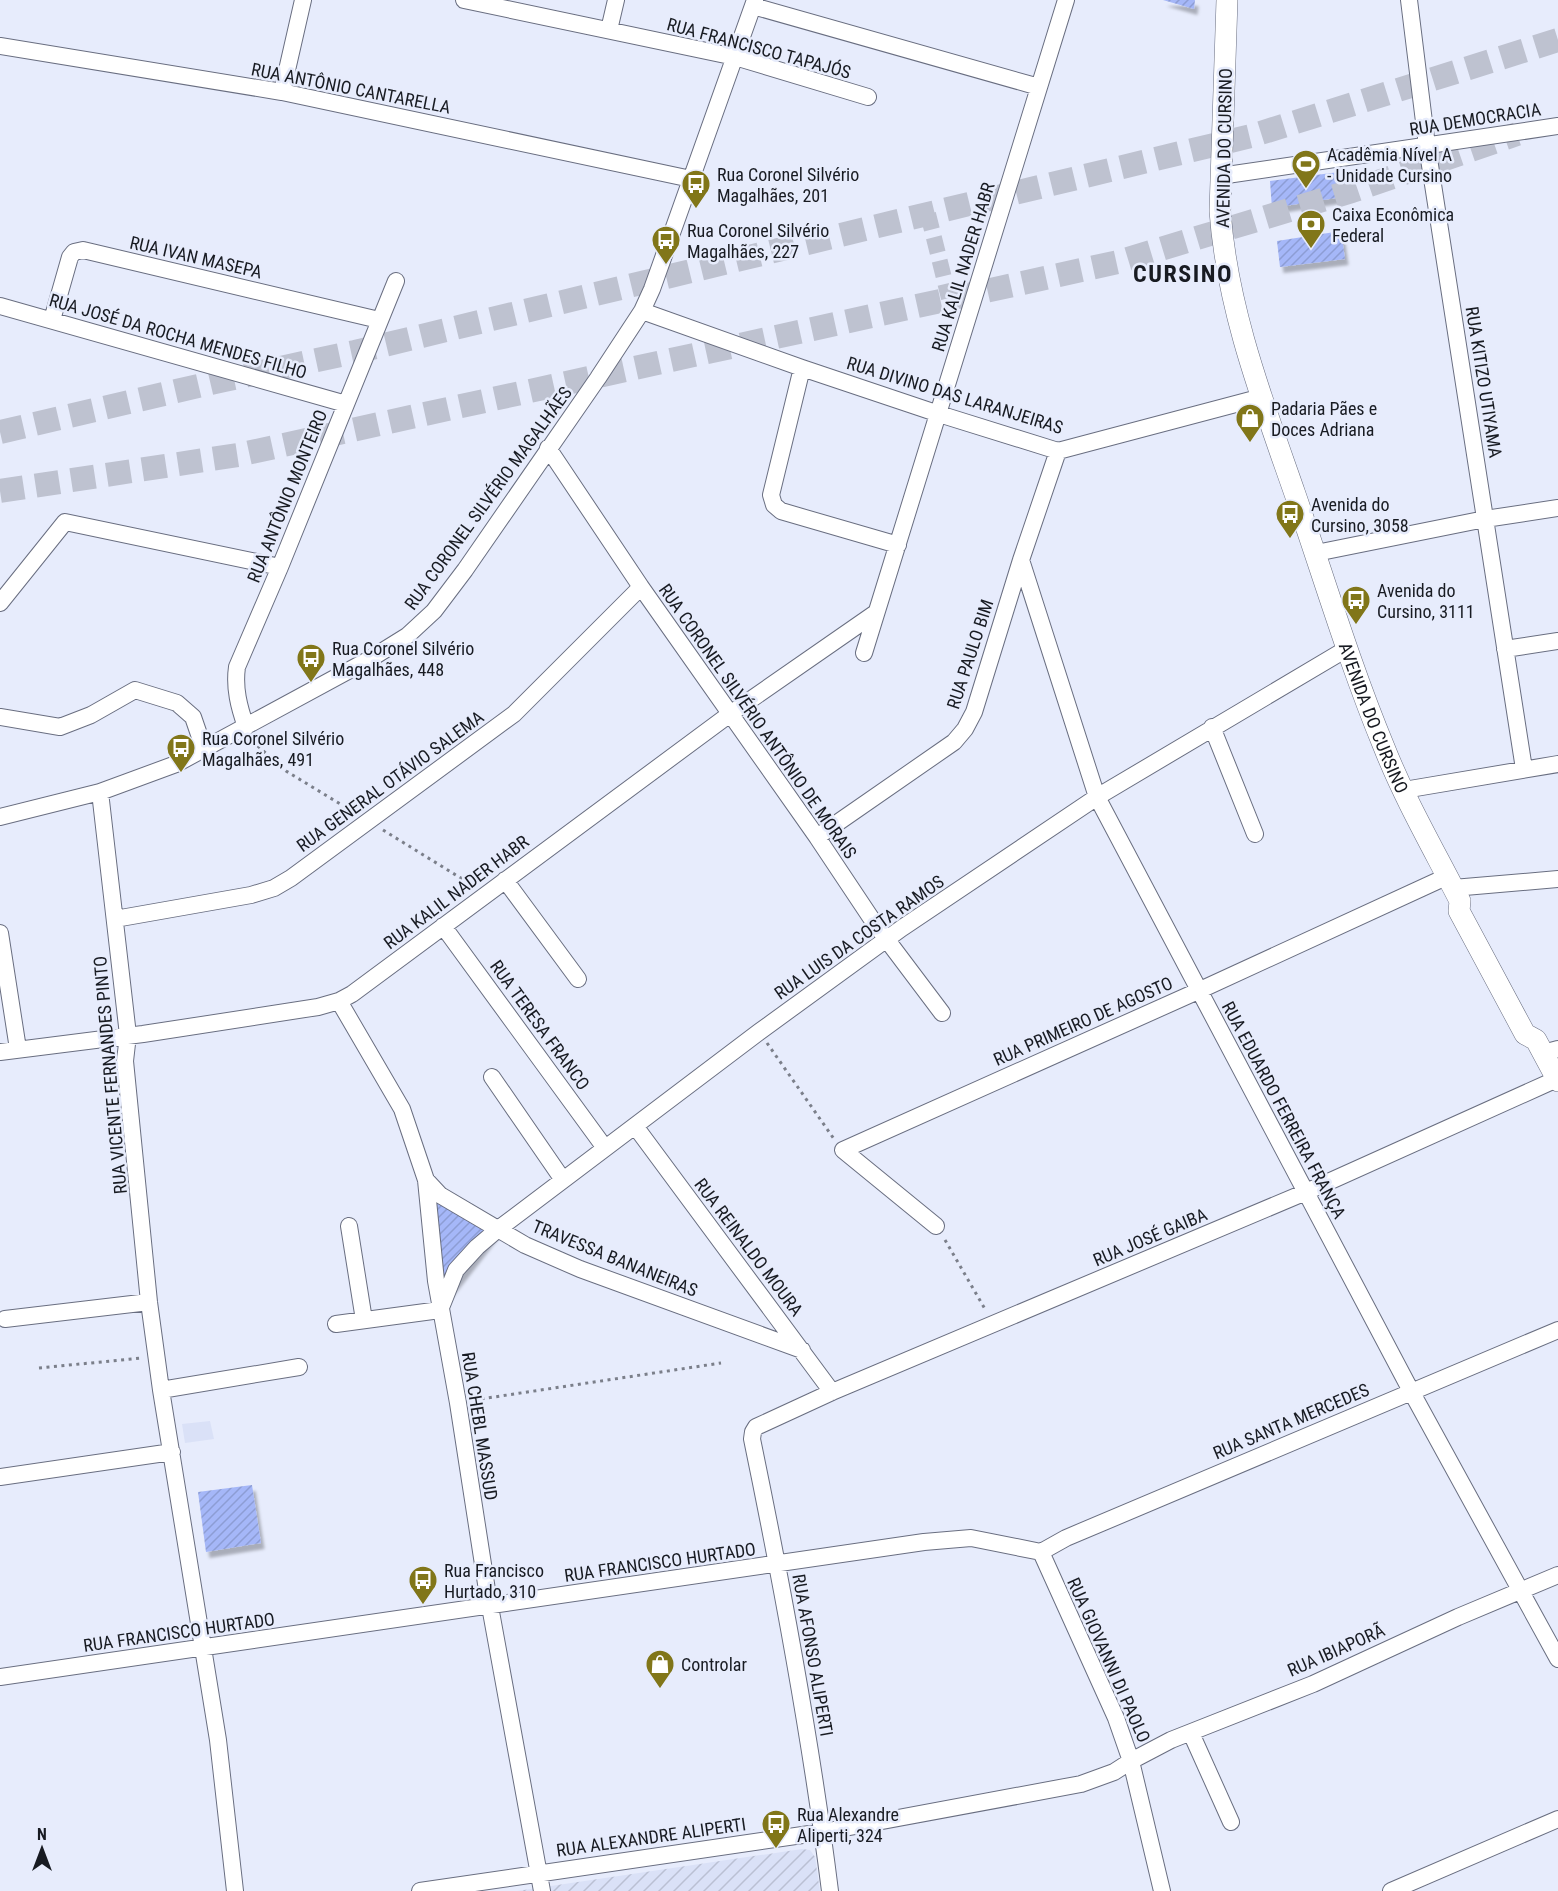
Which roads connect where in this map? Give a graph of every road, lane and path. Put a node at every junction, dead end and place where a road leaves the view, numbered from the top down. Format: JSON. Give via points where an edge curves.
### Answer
{"nodes":[{"id":1,"x":303,"y":0,"type":"edge"},
{"id":2,"x":464,"y":0,"type":"edge"},
{"id":3,"x":616,"y":0,"type":"edge"},
{"id":4,"x":1066,"y":0,"type":"edge"},
{"id":5,"x":1227,"y":0,"type":"edge"},
{"id":6,"x":1409,"y":0,"type":"edge"},
{"id":7,"x":754,"y":3,"type":"edge"},
{"id":8,"x":609,"y":30,"type":"junction"},
{"id":9,"x":0,"y":46,"type":"edge"},
{"id":10,"x":735,"y":57,"type":"junction"},
{"id":11,"x":1039,"y":87,"type":"junction"},
{"id":12,"x":282,"y":92,"type":"junction"},
{"id":13,"x":868,"y":97,"type":"dead end"},
{"id":14,"x":1558,"y":126,"type":"edge"},
{"id":15,"x":1427,"y":147,"type":"junction"},
{"id":16,"x":1220,"y":176,"type":"junction"},
{"id":17,"x":692,"y":179,"type":"junction"},
{"id":18,"x":396,"y":281,"type":"dead end"},
{"id":19,"x":0,"y":306,"type":"edge"},
{"id":20,"x":642,"y":311,"type":"junction"},
{"id":21,"x":52,"y":320,"type":"junction"},
{"id":22,"x":379,"y":320,"type":"junction"},
{"id":23,"x":802,"y":368,"type":"junction"},
{"id":24,"x":1262,"y":397,"type":"junction"},
{"id":25,"x":346,"y":404,"type":"junction"},
{"id":26,"x":939,"y":414,"type":"junction"},
{"id":27,"x":548,"y":448,"type":"junction"},
{"id":28,"x":1058,"y":451,"type":"junction"},
{"id":29,"x":1558,"y":508,"type":"edge"},
{"id":30,"x":1485,"y":519,"type":"junction"},
{"id":31,"x":897,"y":545,"type":"junction"},
{"id":32,"x":1316,"y":553,"type":"junction"},
{"id":33,"x":1021,"y":560,"type":"junction"},
{"id":34,"x":280,"y":567,"type":"junction"},
{"id":35,"x":641,"y":587,"type":"junction"},
{"id":36,"x":0,"y":603,"type":"edge"},
{"id":37,"x":874,"y":614,"type":"junction"},
{"id":38,"x":1558,"y":641,"type":"edge"},
{"id":39,"x":1348,"y":648,"type":"junction"},
{"id":40,"x":1505,"y":649,"type":"junction"},
{"id":41,"x":864,"y":653,"type":"dead end"},
{"id":42,"x":730,"y":714,"type":"junction"},
{"id":43,"x":0,"y":717,"type":"edge"},
{"id":44,"x":1212,"y":727,"type":"junction"},
{"id":45,"x":246,"y":728,"type":"junction"},
{"id":46,"x":204,"y":749,"type":"junction"},
{"id":47,"x":1558,"y":764,"type":"edge"},
{"id":48,"x":1524,"y":769,"type":"junction"},
{"id":49,"x":1404,"y":790,"type":"junction"},
{"id":50,"x":100,"y":792,"type":"junction"},
{"id":51,"x":1097,"y":796,"type":"junction"},
{"id":52,"x":0,"y":817,"type":"edge"},
{"id":53,"x":369,"y":822,"type":"junction"},
{"id":54,"x":1255,"y":834,"type":"dead end"},
{"id":55,"x":817,"y":837,"type":"junction"},
{"id":56,"x":1558,"y":879,"type":"edge"},
{"id":57,"x":505,"y":880,"type":"junction"},
{"id":58,"x":1454,"y":888,"type":"junction"},
{"id":59,"x":486,"y":894,"type":"junction"},
{"id":60,"x":115,"y":919,"type":"junction"},
{"id":61,"x":444,"y":926,"type":"junction"},
{"id":62,"x":0,"y":933,"type":"edge"},
{"id":63,"x":886,"y":939,"type":"junction"},
{"id":64,"x":578,"y":979,"type":"dead end"},
{"id":65,"x":1198,"y":991,"type":"junction"},
{"id":66,"x":339,"y":1000,"type":"junction"},
{"id":67,"x":942,"y":1013,"type":"dead end"},
{"id":68,"x":759,"y":1032,"type":"junction"},
{"id":69,"x":128,"y":1035,"type":"junction"},
{"id":70,"x":1546,"y":1048,"type":"edge"},
{"id":71,"x":18,"y":1049,"type":"junction"},
{"id":72,"x":0,"y":1052,"type":"edge"},
{"id":73,"x":492,"y":1077,"type":"dead end"},
{"id":74,"x":1557,"y":1080,"type":"edge"},
{"id":75,"x":635,"y":1126,"type":"junction"},
{"id":76,"x":605,"y":1148,"type":"junction"},
{"id":77,"x":843,"y":1150,"type":"junction"},
{"id":78,"x":426,"y":1180,"type":"junction"},
{"id":79,"x":563,"y":1180,"type":"junction"},
{"id":80,"x":1306,"y":1192,"type":"junction"},
{"id":81,"x":349,"y":1226,"type":"dead end"},
{"id":82,"x":936,"y":1226,"type":"joint"},
{"id":83,"x":497,"y":1230,"type":"junction"},
{"id":84,"x":149,"y":1302,"type":"junction"},
{"id":85,"x":440,"y":1310,"type":"junction"},
{"id":86,"x":4,"y":1319,"type":"dead end"},
{"id":87,"x":364,"y":1320,"type":"junction"},
{"id":88,"x":336,"y":1324,"type":"dead end"},
{"id":89,"x":994,"y":1324,"type":"junction"},
{"id":90,"x":1558,"y":1330,"type":"edge"},
{"id":91,"x":802,"y":1350,"type":"junction"},
{"id":92,"x":156,"y":1356,"type":"junction"},
{"id":93,"x":721,"y":1363,"type":"dead end"},
{"id":94,"x":299,"y":1367,"type":"dead end"},
{"id":95,"x":39,"y":1368,"type":"dead end"},
{"id":96,"x":160,"y":1390,"type":"junction"},
{"id":97,"x":1411,"y":1391,"type":"junction"},
{"id":98,"x":832,"y":1392,"type":"junction"},
{"id":99,"x":458,"y":1402,"type":"junction"},
{"id":100,"x":756,"y":1427,"type":"joint"},
{"id":101,"x":172,"y":1452,"type":"junction"},
{"id":102,"x":0,"y":1477,"type":"edge"},
{"id":103,"x":1041,"y":1552,"type":"junction"},
{"id":104,"x":778,"y":1564,"type":"junction"},
{"id":105,"x":1558,"y":1575,"type":"edge"},
{"id":106,"x":1521,"y":1591,"type":"junction"},
{"id":107,"x":491,"y":1607,"type":"junction"},
{"id":108,"x":202,"y":1649,"type":"junction"},
{"id":109,"x":1558,"y":1659,"type":"edge"},
{"id":110,"x":0,"y":1677,"type":"edge"},
{"id":111,"x":1191,"y":1733,"type":"junction"},
{"id":112,"x":1131,"y":1761,"type":"junction"},
{"id":113,"x":1558,"y":1819,"type":"edge"},
{"id":114,"x":1231,"y":1821,"type":"dead end"},
{"id":115,"x":823,"y":1832,"type":"junction"},
{"id":116,"x":540,"y":1873,"type":"junction"},
{"id":117,"x":235,"y":1891,"type":"edge"},
{"id":118,"x":420,"y":1891,"type":"edge"},
{"id":119,"x":542,"y":1891,"type":"edge"},
{"id":120,"x":830,"y":1891,"type":"edge"},
{"id":121,"x":1162,"y":1891,"type":"edge"},
{"id":122,"x":1391,"y":1891,"type":"edge"}],
"edges":[{"from":1,"to":12,"type":"street"},
{"from":2,"to":8,"type":"street","name":"RUA FRANCISCO TAPAJÓS"},
{"from":3,"to":8,"type":"street"},
{"from":4,"to":11,"type":"street","name":"RUA KALIL NADER HABR"},
{"from":5,"to":16,"type":"main road","name":"AVENIDA DO CURSINO"},
{"from":6,"to":15,"type":"street","name":"RUA KITIZO UTIYAMA"},
{"from":7,"to":10,"type":"street","name":"RUA CORONEL SILVÉRIO MAGALHÃES"},
{"from":7,"to":11,"type":"street"},
{"from":8,"to":10,"type":"street","name":"RUA FRANCISCO TAPAJÓS"},
{"from":9,"to":12,"type":"street","name":"RUA ANTÔNIO CANTARELLA"},
{"from":10,"to":13,"type":"street","name":"RUA FRANCISCO TAPAJÓS"},
{"from":10,"to":17,"type":"street","name":"RUA CORONEL SILVÉRIO MAGALHÃES"},
{"from":11,"to":26,"type":"street","name":"RUA KALIL NADER HABR"},
{"from":12,"to":17,"type":"street","name":"RUA ANTÔNIO CANTARELLA"},
{"from":14,"to":15,"type":"street","name":"RUA DEMOCRACIA"},
{"from":15,"to":16,"type":"street","name":"RUA DEMOCRACIA"},
{"from":15,"to":30,"type":"street","name":"RUA KITIZO UTIYAMA"},
{"from":16,"to":24,"type":"main road","name":"AVENIDA DO CURSINO","via":[[1223,246],[1231,291]]},
{"from":17,"to":20,"type":"street","name":"RUA CORONEL SILVÉRIO MAGALHÃES"},
{"from":18,"to":22,"type":"street","name":"RUA ANTÔNIO MONTEIRO"},
{"from":19,"to":21,"type":"street","name":"RUA JOSÉ DA ROCHA MENDES FILHO"},
{"from":20,"to":23,"type":"street","name":"RUA DIVINO DAS LARANJEIRAS"},
{"from":20,"to":27,"type":"street","name":"RUA CORONEL SILVÉRIO MAGALHÃES"},
{"from":21,"to":22,"type":"street","name":"RUA IVAN MASEPA","via":[[70,257],[82,250]]},
{"from":21,"to":25,"type":"street","name":"RUA JOSÉ DA ROCHA MENDES FILHO"},
{"from":22,"to":25,"type":"street","name":"RUA ANTÔNIO MONTEIRO"},
{"from":23,"to":26,"type":"street","name":"RUA DIVINO DAS LARANJEIRAS"},
{"from":23,"to":31,"type":"street","via":[[771,495],[774,505],[782,511]]},
{"from":24,"to":28,"type":"street","name":"RUA DIVINO DAS LARANJEIRAS"},
{"from":24,"to":32,"type":"main road","name":"AVENIDA DO CURSINO"},
{"from":25,"to":34,"type":"street","name":"RUA ANTÔNIO MONTEIRO"},
{"from":26,"to":28,"type":"street","name":"RUA DIVINO DAS LARANJEIRAS"},
{"from":26,"to":31,"type":"street","name":"RUA KALIL NADER HABR"},
{"from":27,"to":35,"type":"street","name":"RUA CORONEL SILVÉRIO ANTÔNIO DE MORAIS"},
{"from":27,"to":45,"type":"street","name":"RUA CORONEL SILVÉRIO MAGALHÃES","via":[[465,570],[424,622],[370,659]]},
{"from":28,"to":33,"type":"street","name":"RUA PAULO BIM"},
{"from":29,"to":30,"type":"street"},
{"from":30,"to":32,"type":"street"},
{"from":30,"to":40,"type":"street","name":"RUA KITIZO UTIYAMA"},
{"from":31,"to":37,"type":"street","name":"RUA KALIL NADER HABR"},
{"from":32,"to":39,"type":"main road","name":"AVENIDA DO CURSINO"},
{"from":33,"to":51,"type":"street","name":"RUA EDUARDO FERREIRA FRANÇA"},
{"from":33,"to":55,"type":"street","name":"RUA PAULO BIM","via":[[974,712],[965,729],[954,742]]},
{"from":34,"to":36,"type":"street","via":[[65,522]]},
{"from":34,"to":45,"type":"street","name":"RUA ANTÔNIO MONTEIRO","via":[[237,667],[238,705]]},
{"from":35,"to":42,"type":"street","name":"RUA CORONEL SILVÉRIO ANTÔNIO DE MORAIS"},
{"from":35,"to":53,"type":"street","name":"RUA GENERAL OTÁVIO SALEMA","via":[[514,714]]},
{"from":37,"to":41,"type":"street","name":"RUA KALIL NADER HABR"},
{"from":37,"to":42,"type":"street","name":"RUA KALIL NADER HABR"},
{"from":38,"to":40,"type":"street"},
{"from":39,"to":44,"type":"street","name":"RUA LUIS DA COSTA RAMOS"},
{"from":39,"to":49,"type":"main road","name":"AVENIDA DO CURSINO","via":[[1383,746]]},
{"from":40,"to":48,"type":"street","name":"RUA KITIZO UTIYAMA"},
{"from":42,"to":55,"type":"street","name":"RUA CORONEL SILVÉRIO ANTÔNIO DE MORAIS"},
{"from":42,"to":57,"type":"street","name":"RUA KALIL NADER HABR"},
{"from":43,"to":46,"type":"street","via":[[60,727],[92,715],[135,690],[177,703],[194,717]]},
{"from":44,"to":51,"type":"street","name":"RUA LUIS DA COSTA RAMOS"},
{"from":44,"to":54,"type":"street"},
{"from":45,"to":46,"type":"street","name":"RUA CORONEL SILVÉRIO MAGALHÃES"},
{"from":45,"to":53,"type":"path","via":[[253,743],[286,771]]},
{"from":46,"to":50,"type":"street","name":"RUA CORONEL SILVÉRIO MAGALHÃES","via":[[176,764]]},
{"from":47,"to":48,"type":"street"},
{"from":48,"to":49,"type":"street"},
{"from":49,"to":58,"type":"main road","name":"AVENIDA DO CURSINO"},
{"from":50,"to":52,"type":"street","name":"RUA CORONEL SILVÉRIO MAGALHÃES"},
{"from":50,"to":60,"type":"street","name":"RUA VICENTE FERNANDES PINTO"},
{"from":51,"to":63,"type":"street","name":"RUA LUIS DA COSTA RAMOS"},
{"from":51,"to":65,"type":"street","name":"RUA EDUARDO FERREIRA FRANÇA"},
{"from":53,"to":59,"type":"path"},
{"from":53,"to":60,"type":"street","name":"RUA GENERAL OTÁVIO SALEMA","via":[[274,888]]},
{"from":55,"to":63,"type":"street","name":"RUA CORONEL SILVÉRIO ANTÔNIO DE MORAIS"},
{"from":56,"to":58,"type":"street","name":"RUA PRIMEIRO DE AGOSTO"},
{"from":57,"to":59,"type":"street","name":"RUA KALIL NADER HABR"},
{"from":57,"to":64,"type":"street"},
{"from":58,"to":65,"type":"street","name":"RUA PRIMEIRO DE AGOSTO"},
{"from":58,"to":70,"type":"main road","name":"AVENIDA DO CURSINO","via":[[1468,905]]},
{"from":59,"to":61,"type":"street","name":"RUA KALIL NADER HABR"},
{"from":60,"to":69,"type":"street","name":"RUA VICENTE FERNANDES PINTO"},
{"from":61,"to":66,"type":"street","name":"RUA KALIL NADER HABR"},
{"from":61,"to":76,"type":"street","name":"RUA TERESA FRANCO"},
{"from":62,"to":71,"type":"street"},
{"from":63,"to":67,"type":"street","name":"RUA CORONEL SILVÉRIO ANTÔNIO DE MORAIS"},
{"from":63,"to":68,"type":"street","name":"RUA LUIS DA COSTA RAMOS"},
{"from":65,"to":77,"type":"street","name":"RUA PRIMEIRO DE AGOSTO"},
{"from":65,"to":80,"type":"street","name":"RUA EDUARDO FERREIRA FRANÇA"},
{"from":66,"to":69,"type":"street","name":"RUA KALIL NADER HABR","via":[[318,1007]]},
{"from":66,"to":78,"type":"street","name":"RUA CHEBL MASSUD","via":[[402,1109]]},
{"from":68,"to":75,"type":"street","name":"RUA LUIS DA COSTA RAMOS"},
{"from":68,"to":77,"type":"path"},
{"from":69,"to":71,"type":"street","name":"RUA KALIL NADER HABR"},
{"from":69,"to":84,"type":"street","name":"RUA VICENTE FERNANDES PINTO","via":[[125,1061]]},
{"from":70,"to":74,"type":"main road","name":"AVENIDA DO CURSINO"},
{"from":71,"to":72,"type":"street","name":"RUA KALIL NADER HABR"},
{"from":73,"to":79,"type":"street"},
{"from":74,"to":80,"type":"street","name":"RUA JOSÉ GAIBA"},
{"from":75,"to":76,"type":"street","name":"RUA LUIS DA COSTA RAMOS"},
{"from":75,"to":91,"type":"street","name":"RUA REINALDO MOURA"},
{"from":76,"to":79,"type":"street","name":"RUA LUIS DA COSTA RAMOS"},
{"from":77,"to":82,"type":"street"},
{"from":78,"to":83,"type":"street","name":"TRAVESSA BANANEIRAS","via":[[440,1195]]},
{"from":78,"to":85,"type":"street","name":"RUA CHEBL MASSUD"},
{"from":79,"to":83,"type":"street","name":"RUA LUIS DA COSTA RAMOS"},
{"from":80,"to":89,"type":"street","name":"RUA JOSÉ GAIBA"},
{"from":80,"to":97,"type":"street","name":"RUA EDUARDO FERREIRA FRANÇA"},
{"from":81,"to":87,"type":"street"},
{"from":82,"to":89,"type":"path"},
{"from":83,"to":85,"type":"street","name":"RUA LUIS DA COSTA RAMOS","via":[[456,1270]]},
{"from":83,"to":91,"type":"street","name":"TRAVESSA BANANEIRAS","via":[[580,1269]]},
{"from":84,"to":86,"type":"street"},
{"from":84,"to":92,"type":"street","name":"RUA VICENTE FERNANDES PINTO"},
{"from":85,"to":87,"type":"street"},
{"from":85,"to":99,"type":"street","name":"RUA CHEBL MASSUD"},
{"from":87,"to":88,"type":"street"},
{"from":89,"to":98,"type":"street","name":"RUA JOSÉ GAIBA"},
{"from":90,"to":97,"type":"street","name":"RUA SANTA MERCEDES"},
{"from":91,"to":98,"type":"street","name":"RUA REINALDO MOURA"},
{"from":92,"to":95,"type":"path"},
{"from":92,"to":96,"type":"street","name":"RUA VICENTE FERNANDES PINTO"},
{"from":93,"to":99,"type":"path"},
{"from":94,"to":96,"type":"street"},
{"from":96,"to":101,"type":"street","name":"RUA VICENTE FERNANDES PINTO"},
{"from":97,"to":103,"type":"street","name":"RUA SANTA MERCEDES"},
{"from":97,"to":106,"type":"street","name":"RUA EDUARDO FERREIRA FRANÇA"},
{"from":98,"to":100,"type":"street","name":"RUA JOSÉ GAIBA"},
{"from":99,"to":107,"type":"street","name":"RUA CHEBL MASSUD"},
{"from":100,"to":104,"type":"street","name":"RUA AFONSO ALIPERTI","via":[[752,1439]]},
{"from":101,"to":102,"type":"street"},
{"from":101,"to":108,"type":"street","name":"RUA VICENTE FERNANDES PINTO"},
{"from":103,"to":104,"type":"street","name":"RUA FRANCISCO HURTADO","via":[[971,1538]]},
{"from":103,"to":112,"type":"street","name":"RUA GIOVANNI DI PAOLO","via":[[1116,1718]]},
{"from":104,"to":107,"type":"street","name":"RUA FRANCISCO HURTADO"},
{"from":104,"to":115,"type":"street","name":"RUA AFONSO ALIPERTI"},
{"from":105,"to":106,"type":"street","name":"RUA IBIAPORÃ"},
{"from":106,"to":109,"type":"street","name":"RUA EDUARDO FERREIRA FRANÇA"},
{"from":106,"to":111,"type":"street","name":"RUA IBIAPORÃ","via":[[1313,1684]]},
{"from":107,"to":108,"type":"street","name":"RUA FRANCISCO HURTADO"},
{"from":107,"to":116,"type":"street","name":"RUA CHEBL MASSUD"},
{"from":108,"to":110,"type":"street","name":"RUA FRANCISCO HURTADO"},
{"from":108,"to":117,"type":"street","name":"RUA VICENTE FERNANDES PINTO","via":[[218,1740]]},
{"from":111,"to":112,"type":"street","name":"RUA IBIAPORÃ"},
{"from":111,"to":114,"type":"street"},
{"from":112,"to":115,"type":"street","name":"RUA ALEXANDRE ALIPERTI","via":[[1081,1784]]},
{"from":112,"to":121,"type":"street","name":"RUA GIOVANNI DI PAOLO"},
{"from":113,"to":122,"type":"street"},
{"from":115,"to":116,"type":"street","name":"RUA ALEXANDRE ALIPERTI"},
{"from":115,"to":120,"type":"street","name":"RUA AFONSO ALIPERTI"},
{"from":116,"to":118,"type":"street","name":"RUA ALEXANDRE ALIPERTI"},
{"from":116,"to":119,"type":"street","name":"RUA CHEBL MASSUD"}]}
